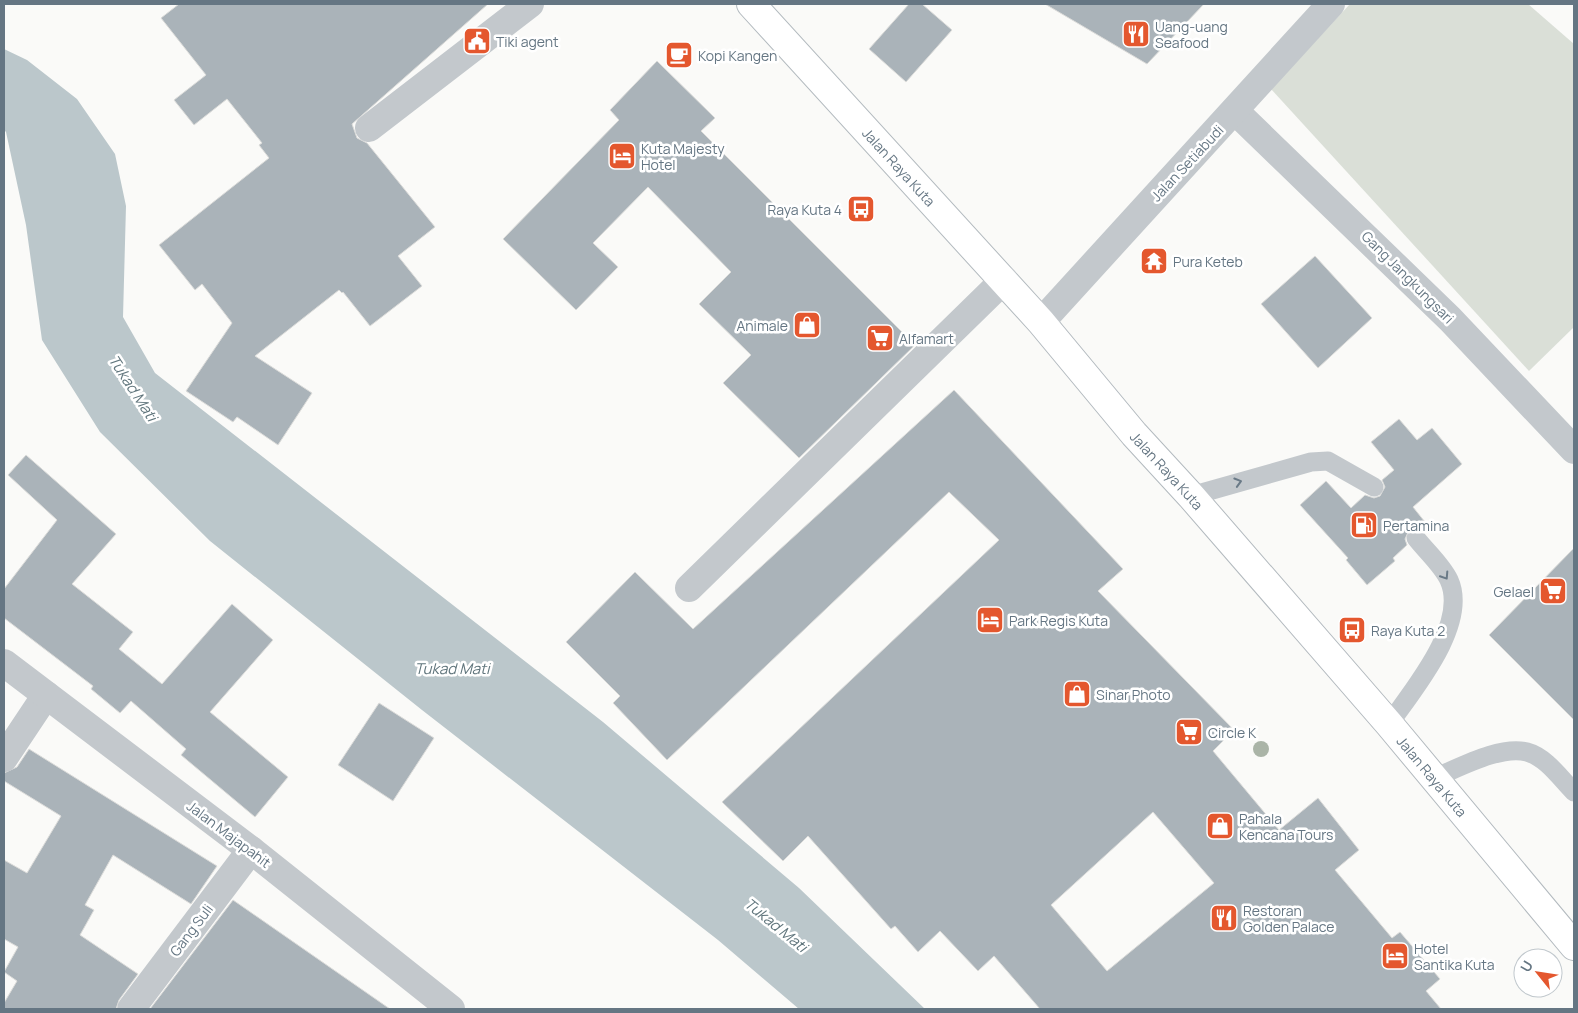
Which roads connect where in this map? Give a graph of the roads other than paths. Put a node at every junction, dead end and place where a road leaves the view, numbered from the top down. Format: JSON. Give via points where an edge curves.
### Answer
{"nodes":[{"id":1,"x":530,"y":4,"type":"edge"},
{"id":2,"x":751,"y":4,"type":"edge"},
{"id":3,"x":1331,"y":4,"type":"edge"},
{"id":4,"x":1235,"y":110,"type":"junction"},
{"id":5,"x":369,"y":128,"type":"dead end"},
{"id":6,"x":1004,"y":280,"type":"junction"},
{"id":7,"x":1041,"y":322,"type":"junction"},
{"id":8,"x":1574,"y":450,"type":"edge"},
{"id":9,"x":1374,"y":487,"type":"dead end"},
{"id":10,"x":1191,"y":496,"type":"junction"},
{"id":11,"x":1416,"y":538,"type":"dead end"},
{"id":12,"x":689,"y":588,"type":"dead end"},
{"id":13,"x":4,"y":663,"type":"edge"},
{"id":14,"x":46,"y":695,"type":"junction"},
{"id":15,"x":1390,"y":724,"type":"junction"},
{"id":16,"x":4,"y":758,"type":"edge"},
{"id":17,"x":1434,"y":778,"type":"junction"},
{"id":18,"x":1574,"y":792,"type":"edge"},
{"id":19,"x":251,"y":850,"type":"junction"},
{"id":20,"x":1574,"y":946,"type":"edge"},
{"id":21,"x":131,"y":1009,"type":"edge"},
{"id":22,"x":451,"y":1009,"type":"edge"}],
"edges":[{"from":1,"to":5,"type":"street"},
{"from":2,"to":6,"type":"main road","name":"Jalan Raya Kuta"},
{"from":3,"to":4,"type":"street","name":"Jalan Setiabudi"},
{"from":4,"to":7,"type":"street","name":"Jalan Setiabudi"},
{"from":4,"to":8,"type":"street","name":"Gang Jangkungsari","via":[[1450,319]]},
{"from":6,"to":7,"type":"main road","name":"Jalan Raya Kuta"},
{"from":6,"to":12,"type":"street"},
{"from":7,"to":10,"type":"main road","name":"Jalan Raya Kuta","via":[[1134,434]]},
{"from":10,"to":9,"type":"lane","one_way":true,"via":[[1311,462],[1328,462]]},
{"from":10,"to":15,"type":"main road","name":"Jalan Raya Kuta"},
{"from":11,"to":15,"type":"lane","one_way":true,"via":[[1449,580],[1453,600],[1443,641]]},
{"from":13,"to":14,"type":"street","name":"Jalan Majapahit"},
{"from":14,"to":16,"type":"street"},
{"from":14,"to":19,"type":"street","name":"Jalan Majapahit"},
{"from":15,"to":17,"type":"main road","name":"Jalan Raya Kuta"},
{"from":17,"to":18,"type":"lane","via":[[1498,752],[1527,752],[1545,762]]},
{"from":17,"to":20,"type":"main road","name":"Jalan Raya Kuta"},
{"from":19,"to":21,"type":"street","name":"Gang Suli"},
{"from":19,"to":22,"type":"street","name":"Jalan Majapahit"}]}
